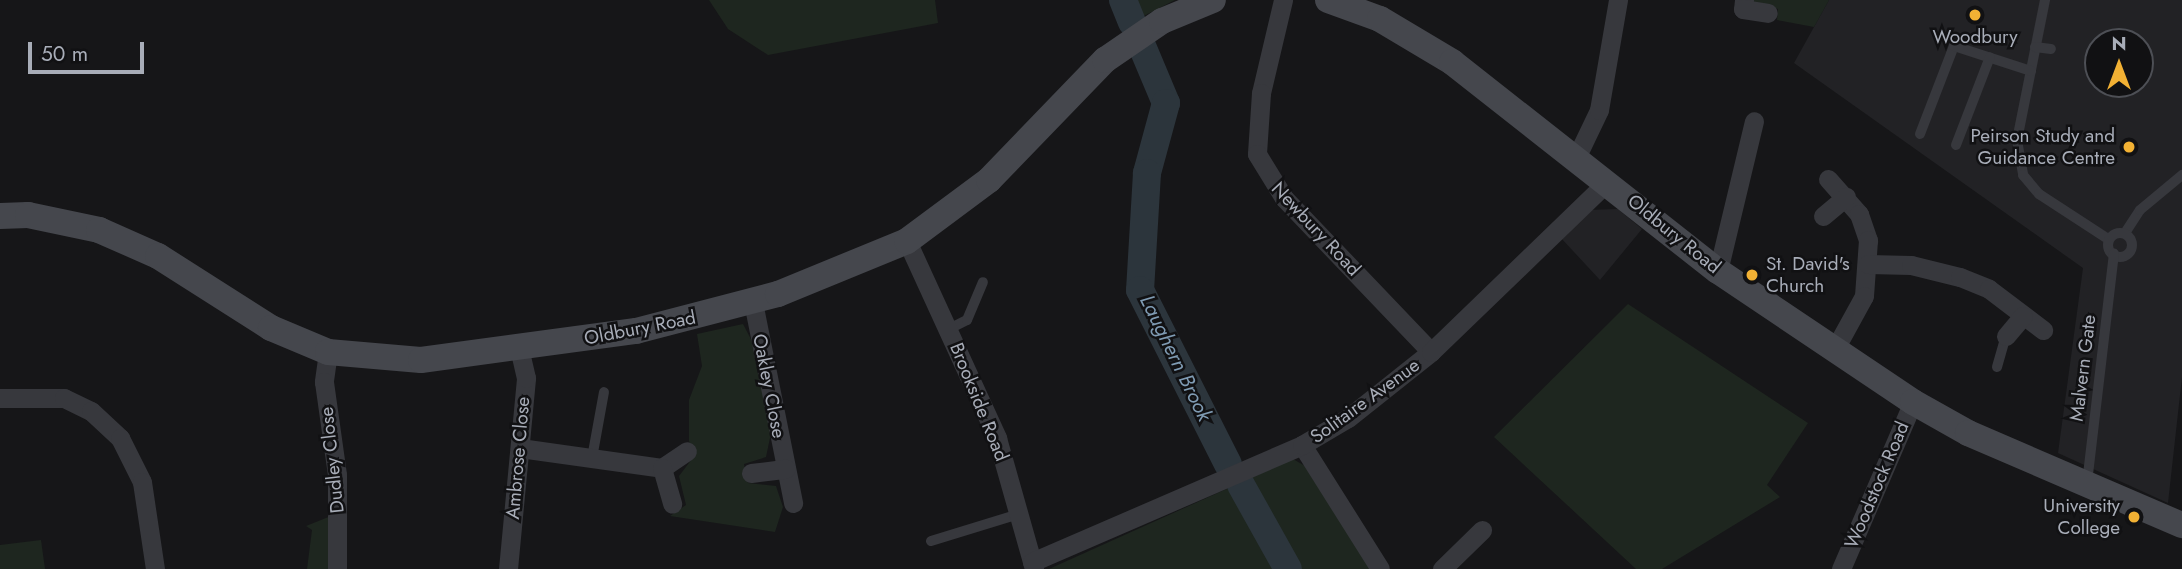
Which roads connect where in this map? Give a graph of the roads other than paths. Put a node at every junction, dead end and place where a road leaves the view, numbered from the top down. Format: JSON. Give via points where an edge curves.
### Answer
{"nodes":[{"id":1,"x":1213,"y":0,"type":"edge"},
{"id":2,"x":1283,"y":0,"type":"edge"},
{"id":3,"x":1328,"y":0,"type":"edge"},
{"id":4,"x":1618,"y":0,"type":"edge"},
{"id":5,"x":1744,"y":0,"type":"edge"},
{"id":6,"x":2045,"y":0,"type":"edge"},
{"id":7,"x":1768,"y":13,"type":"dead end"},
{"id":8,"x":2035,"y":47,"type":"junction"},
{"id":9,"x":2051,"y":49,"type":"dead end"},
{"id":10,"x":1990,"y":57,"type":"junction"},
{"id":11,"x":2031,"y":71,"type":"junction"},
{"id":12,"x":1754,"y":121,"type":"dead end"},
{"id":13,"x":1920,"y":134,"type":"dead end"},
{"id":14,"x":1956,"y":145,"type":"dead end"},
{"id":15,"x":1577,"y":156,"type":"junction"},
{"id":16,"x":2182,"y":175,"type":"edge"},
{"id":17,"x":1828,"y":179,"type":"dead end"},
{"id":18,"x":1608,"y":181,"type":"junction"},
{"id":19,"x":1846,"y":197,"type":"junction"},
{"id":20,"x":0,"y":216,"type":"edge"},
{"id":21,"x":1823,"y":216,"type":"dead end"},
{"id":22,"x":2125,"y":233,"type":"junction"},
{"id":23,"x":2108,"y":239,"type":"junction"},
{"id":24,"x":906,"y":241,"type":"junction"},
{"id":25,"x":2114,"y":254,"type":"junction"},
{"id":26,"x":1868,"y":264,"type":"junction"},
{"id":27,"x":1718,"y":271,"type":"junction"},
{"id":28,"x":983,"y":282,"type":"dead end"},
{"id":29,"x":753,"y":302,"type":"junction"},
{"id":30,"x":2023,"y":316,"type":"junction"},
{"id":31,"x":949,"y":329,"type":"junction"},
{"id":32,"x":2043,"y":330,"type":"dead end"},
{"id":33,"x":2006,"y":336,"type":"joint"},
{"id":34,"x":1836,"y":347,"type":"junction"},
{"id":35,"x":519,"y":348,"type":"junction"},
{"id":36,"x":328,"y":352,"type":"junction"},
{"id":37,"x":1431,"y":352,"type":"junction"},
{"id":38,"x":1997,"y":367,"type":"dead end"},
{"id":39,"x":604,"y":392,"type":"dead end"},
{"id":40,"x":0,"y":398,"type":"edge"},
{"id":41,"x":1913,"y":401,"type":"junction"},
{"id":42,"x":1302,"y":445,"type":"junction"},
{"id":43,"x":520,"y":448,"type":"junction"},
{"id":44,"x":687,"y":452,"type":"dead end"},
{"id":45,"x":592,"y":458,"type":"junction"},
{"id":46,"x":662,"y":468,"type":"junction"},
{"id":47,"x":786,"y":469,"type":"junction"},
{"id":48,"x":751,"y":473,"type":"dead end"},
{"id":49,"x":2087,"y":485,"type":"junction"},
{"id":50,"x":793,"y":503,"type":"dead end"},
{"id":51,"x":672,"y":504,"type":"dead end"},
{"id":52,"x":1019,"y":514,"type":"junction"},
{"id":53,"x":2182,"y":525,"type":"edge"},
{"id":54,"x":1482,"y":530,"type":"dead end"},
{"id":55,"x":931,"y":541,"type":"dead end"},
{"id":56,"x":1033,"y":565,"type":"edge"},
{"id":57,"x":155,"y":569,"type":"edge"},
{"id":58,"x":337,"y":569,"type":"edge"},
{"id":59,"x":508,"y":569,"type":"edge"},
{"id":60,"x":1380,"y":569,"type":"edge"},
{"id":61,"x":1441,"y":569,"type":"edge"},
{"id":62,"x":1841,"y":569,"type":"edge"}],
"edges":[{"from":1,"to":24,"type":"street","name":"Oldbury Road","via":[[1163,21],[1105,61],[989,180]]},
{"from":2,"to":37,"type":"street","name":"Newbury Road","via":[[1261,93],[1257,154],[1284,198]]},
{"from":3,"to":15,"type":"street","name":"Oldbury Road","via":[[1380,19],[1452,62]]},
{"from":4,"to":15,"type":"street","via":[[1599,110]]},
{"from":5,"to":7,"type":"street","via":[[1743,9]]},
{"from":6,"to":8,"type":"lane"},
{"from":8,"to":9,"type":"lane"},
{"from":8,"to":11,"type":"lane"},
{"from":10,"to":11,"type":"lane"},
{"from":10,"to":13,"type":"lane","via":[[1954,46]]},
{"from":10,"to":14,"type":"lane"},
{"from":11,"to":23,"type":"lane","via":[[2017,140],[2023,175],[2039,194]]},
{"from":12,"to":27,"type":"street"},
{"from":15,"to":18,"type":"street","name":"Oldbury Road"},
{"from":16,"to":22,"type":"lane","via":[[2140,210]]},
{"from":17,"to":19,"type":"street"},
{"from":18,"to":27,"type":"street","name":"Oldbury Road"},
{"from":18,"to":37,"type":"street","name":"Solitaire Avenue"},
{"from":19,"to":21,"type":"street"},
{"from":19,"to":26,"type":"street","via":[[1868,240]]},
{"from":20,"to":36,"type":"street","name":"Oldbury Road","via":[[28,215],[99,230],[158,256],[271,328]]},
{"from":22,"to":23,"type":"lane"},
{"from":22,"to":25,"type":"lane","via":[[2131,252]]},
{"from":23,"to":25,"type":"lane"},
{"from":24,"to":29,"type":"street","name":"Oldbury Road"},
{"from":24,"to":31,"type":"street","name":"Brookside Road"},
{"from":25,"to":49,"type":"lane","name":"Malvern Gate"},
{"from":26,"to":30,"type":"street","via":[[1911,265],[1960,277],[1989,289]]},
{"from":26,"to":34,"type":"street","via":[[1864,296]]},
{"from":27,"to":34,"type":"street","name":"Oldbury Road"},
{"from":28,"to":31,"type":"lane","via":[[967,320]]},
{"from":29,"to":35,"type":"street","name":"Oldbury Road","via":[[636,331]]},
{"from":29,"to":47,"type":"street","name":"Oakley Close"},
{"from":30,"to":32,"type":"street"},
{"from":30,"to":33,"type":"street"},
{"from":31,"to":52,"type":"street","name":"Brookside Road","via":[[997,438]]},
{"from":33,"to":38,"type":"lane"},
{"from":34,"to":41,"type":"street","name":"Oldbury Road"},
{"from":35,"to":36,"type":"street","name":"Oldbury Road","via":[[421,360]]},
{"from":35,"to":43,"type":"street","name":"Ambrose Close","via":[[526,378]]},
{"from":36,"to":58,"type":"street","name":"Dudley Close","via":[[324,383],[337,475]]},
{"from":37,"to":42,"type":"street","name":"Solitaire Avenue"},
{"from":39,"to":45,"type":"lane"},
{"from":40,"to":57,"type":"street","via":[[64,398],[91,411],[120,438],[142,482]]},
{"from":41,"to":49,"type":"street","name":"Oldbury Road"},
{"from":41,"to":62,"type":"street","name":"Woodstock Road"},
{"from":42,"to":56,"type":"street","name":"Solitaire Avenue"},
{"from":42,"to":60,"type":"street"},
{"from":43,"to":45,"type":"street"},
{"from":43,"to":59,"type":"street","name":"Ambrose Close"},
{"from":44,"to":46,"type":"street"},
{"from":45,"to":46,"type":"street"},
{"from":46,"to":51,"type":"street"},
{"from":47,"to":48,"type":"street"},
{"from":47,"to":50,"type":"street","name":"Oakley Close"},
{"from":49,"to":53,"type":"street","name":"Oldbury Road"},
{"from":52,"to":55,"type":"lane"},
{"from":52,"to":56,"type":"street","name":"Brookside Road"},
{"from":54,"to":61,"type":"street"}]}
